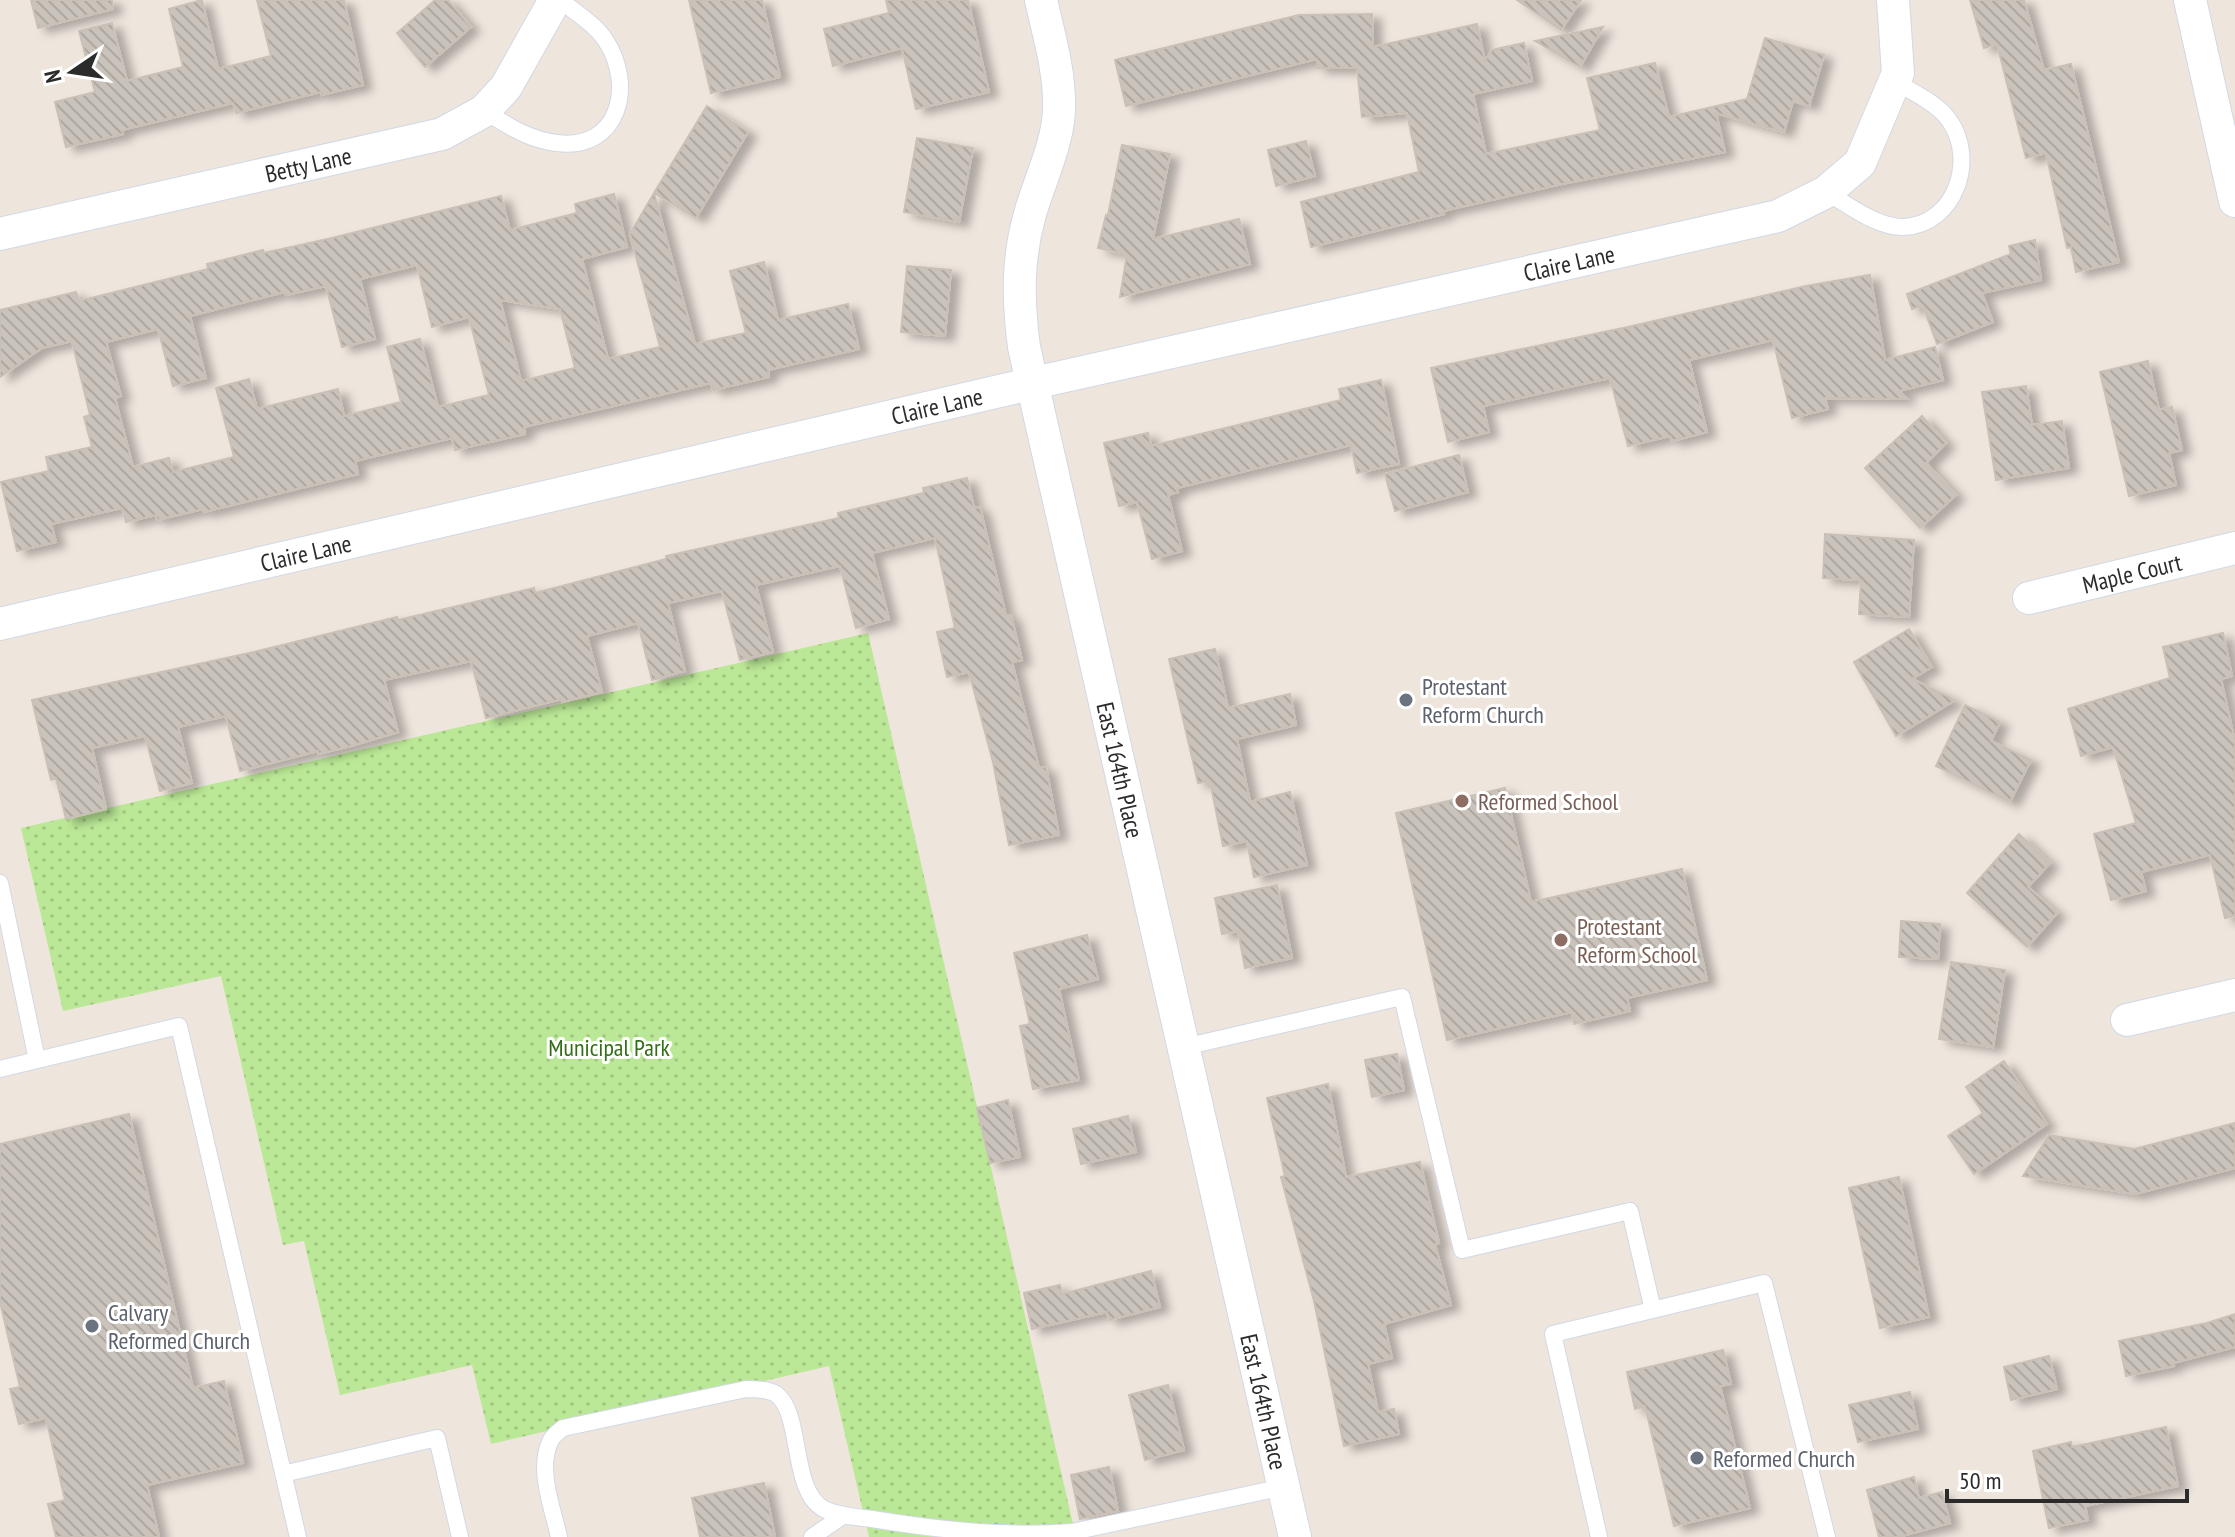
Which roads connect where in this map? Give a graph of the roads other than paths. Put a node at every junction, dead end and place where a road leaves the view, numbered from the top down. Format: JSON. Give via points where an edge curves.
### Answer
{"nodes":[{"id":1,"x":558,"y":0,"type":"edge"},
{"id":2,"x":1041,"y":0,"type":"edge"},
{"id":3,"x":1893,"y":0,"type":"edge"},
{"id":4,"x":2190,"y":0,"type":"edge"},
{"id":5,"x":1894,"y":81,"type":"junction"},
{"id":6,"x":484,"y":111,"type":"junction"},
{"id":7,"x":1826,"y":192,"type":"junction"},
{"id":8,"x":2235,"y":201,"type":"edge"},
{"id":9,"x":0,"y":234,"type":"edge"},
{"id":10,"x":1034,"y":383,"type":"junction"},
{"id":11,"x":2235,"y":548,"type":"edge"},
{"id":12,"x":2029,"y":598,"type":"dead end"},
{"id":13,"x":0,"y":624,"type":"edge"},
{"id":14,"x":0,"y":883,"type":"edge"},
{"id":15,"x":2235,"y":995,"type":"edge"},
{"id":16,"x":2127,"y":1020,"type":"dead end"},
{"id":17,"x":1184,"y":1047,"type":"junction"},
{"id":18,"x":37,"y":1060,"type":"junction"},
{"id":19,"x":0,"y":1069,"type":"edge"},
{"id":20,"x":1653,"y":1310,"type":"junction"},
{"id":21,"x":283,"y":1474,"type":"junction"},
{"id":22,"x":1284,"y":1487,"type":"junction"},
{"id":23,"x":844,"y":1515,"type":"junction"},
{"id":24,"x":298,"y":1537,"type":"edge"},
{"id":25,"x":460,"y":1537,"type":"edge"},
{"id":26,"x":559,"y":1537,"type":"edge"},
{"id":27,"x":812,"y":1537,"type":"edge"},
{"id":28,"x":1295,"y":1537,"type":"edge"},
{"id":29,"x":1599,"y":1537,"type":"edge"},
{"id":30,"x":1827,"y":1537,"type":"edge"}],
"edges":[{"from":1,"to":6,"type":"street","name":"Betty Lane","via":[[506,87]]},
{"from":1,"to":6,"type":"lane","via":[[605,39],[618,63],[619,105],[610,125],[577,144],[556,143],[525,136]]},
{"from":2,"to":10,"type":"street","name":"East 164th Place","via":[[1058,77],[1059,110],[1019,270],[1019,310]]},
{"from":3,"to":5,"type":"street","via":[[1898,73]]},
{"from":4,"to":8,"type":"street"},
{"from":5,"to":7,"type":"street","name":"Claire Lane","via":[[1860,163]]},
{"from":5,"to":7,"type":"lane","via":[[1951,122],[1962,171],[1949,203],[1919,224],[1902,227],[1868,216]]},
{"from":6,"to":9,"type":"street","name":"Betty Lane","via":[[442,134]]},
{"from":7,"to":10,"type":"street","name":"Claire Lane","via":[[1778,216]]},
{"from":10,"to":13,"type":"street","name":"Claire Lane"},
{"from":10,"to":17,"type":"street","name":"East 164th Place"},
{"from":11,"to":12,"type":"street","name":"Maple Court"},
{"from":14,"to":18,"type":"lane"},
{"from":15,"to":16,"type":"street"},
{"from":17,"to":20,"type":"lane","via":[[1402,997],[1462,1250],[1630,1211]]},
{"from":17,"to":22,"type":"street","name":"East 164th Place"},
{"from":18,"to":19,"type":"lane"},
{"from":18,"to":21,"type":"lane","via":[[179,1026]]},
{"from":20,"to":29,"type":"lane","via":[[1553,1334]]},
{"from":20,"to":30,"type":"lane","via":[[1764,1283]]},
{"from":21,"to":24,"type":"lane"},
{"from":21,"to":25,"type":"lane","via":[[437,1438]]},
{"from":22,"to":23,"type":"lane","via":[[1046,1535],[999,1536]]},
{"from":22,"to":28,"type":"street","name":"East 164th Place"},
{"from":23,"to":26,"type":"lane","via":[[823,1509],[811,1496],[786,1407],[776,1394],[746,1389],[563,1428],[550,1439],[546,1457]]},
{"from":23,"to":27,"type":"lane"}]}
